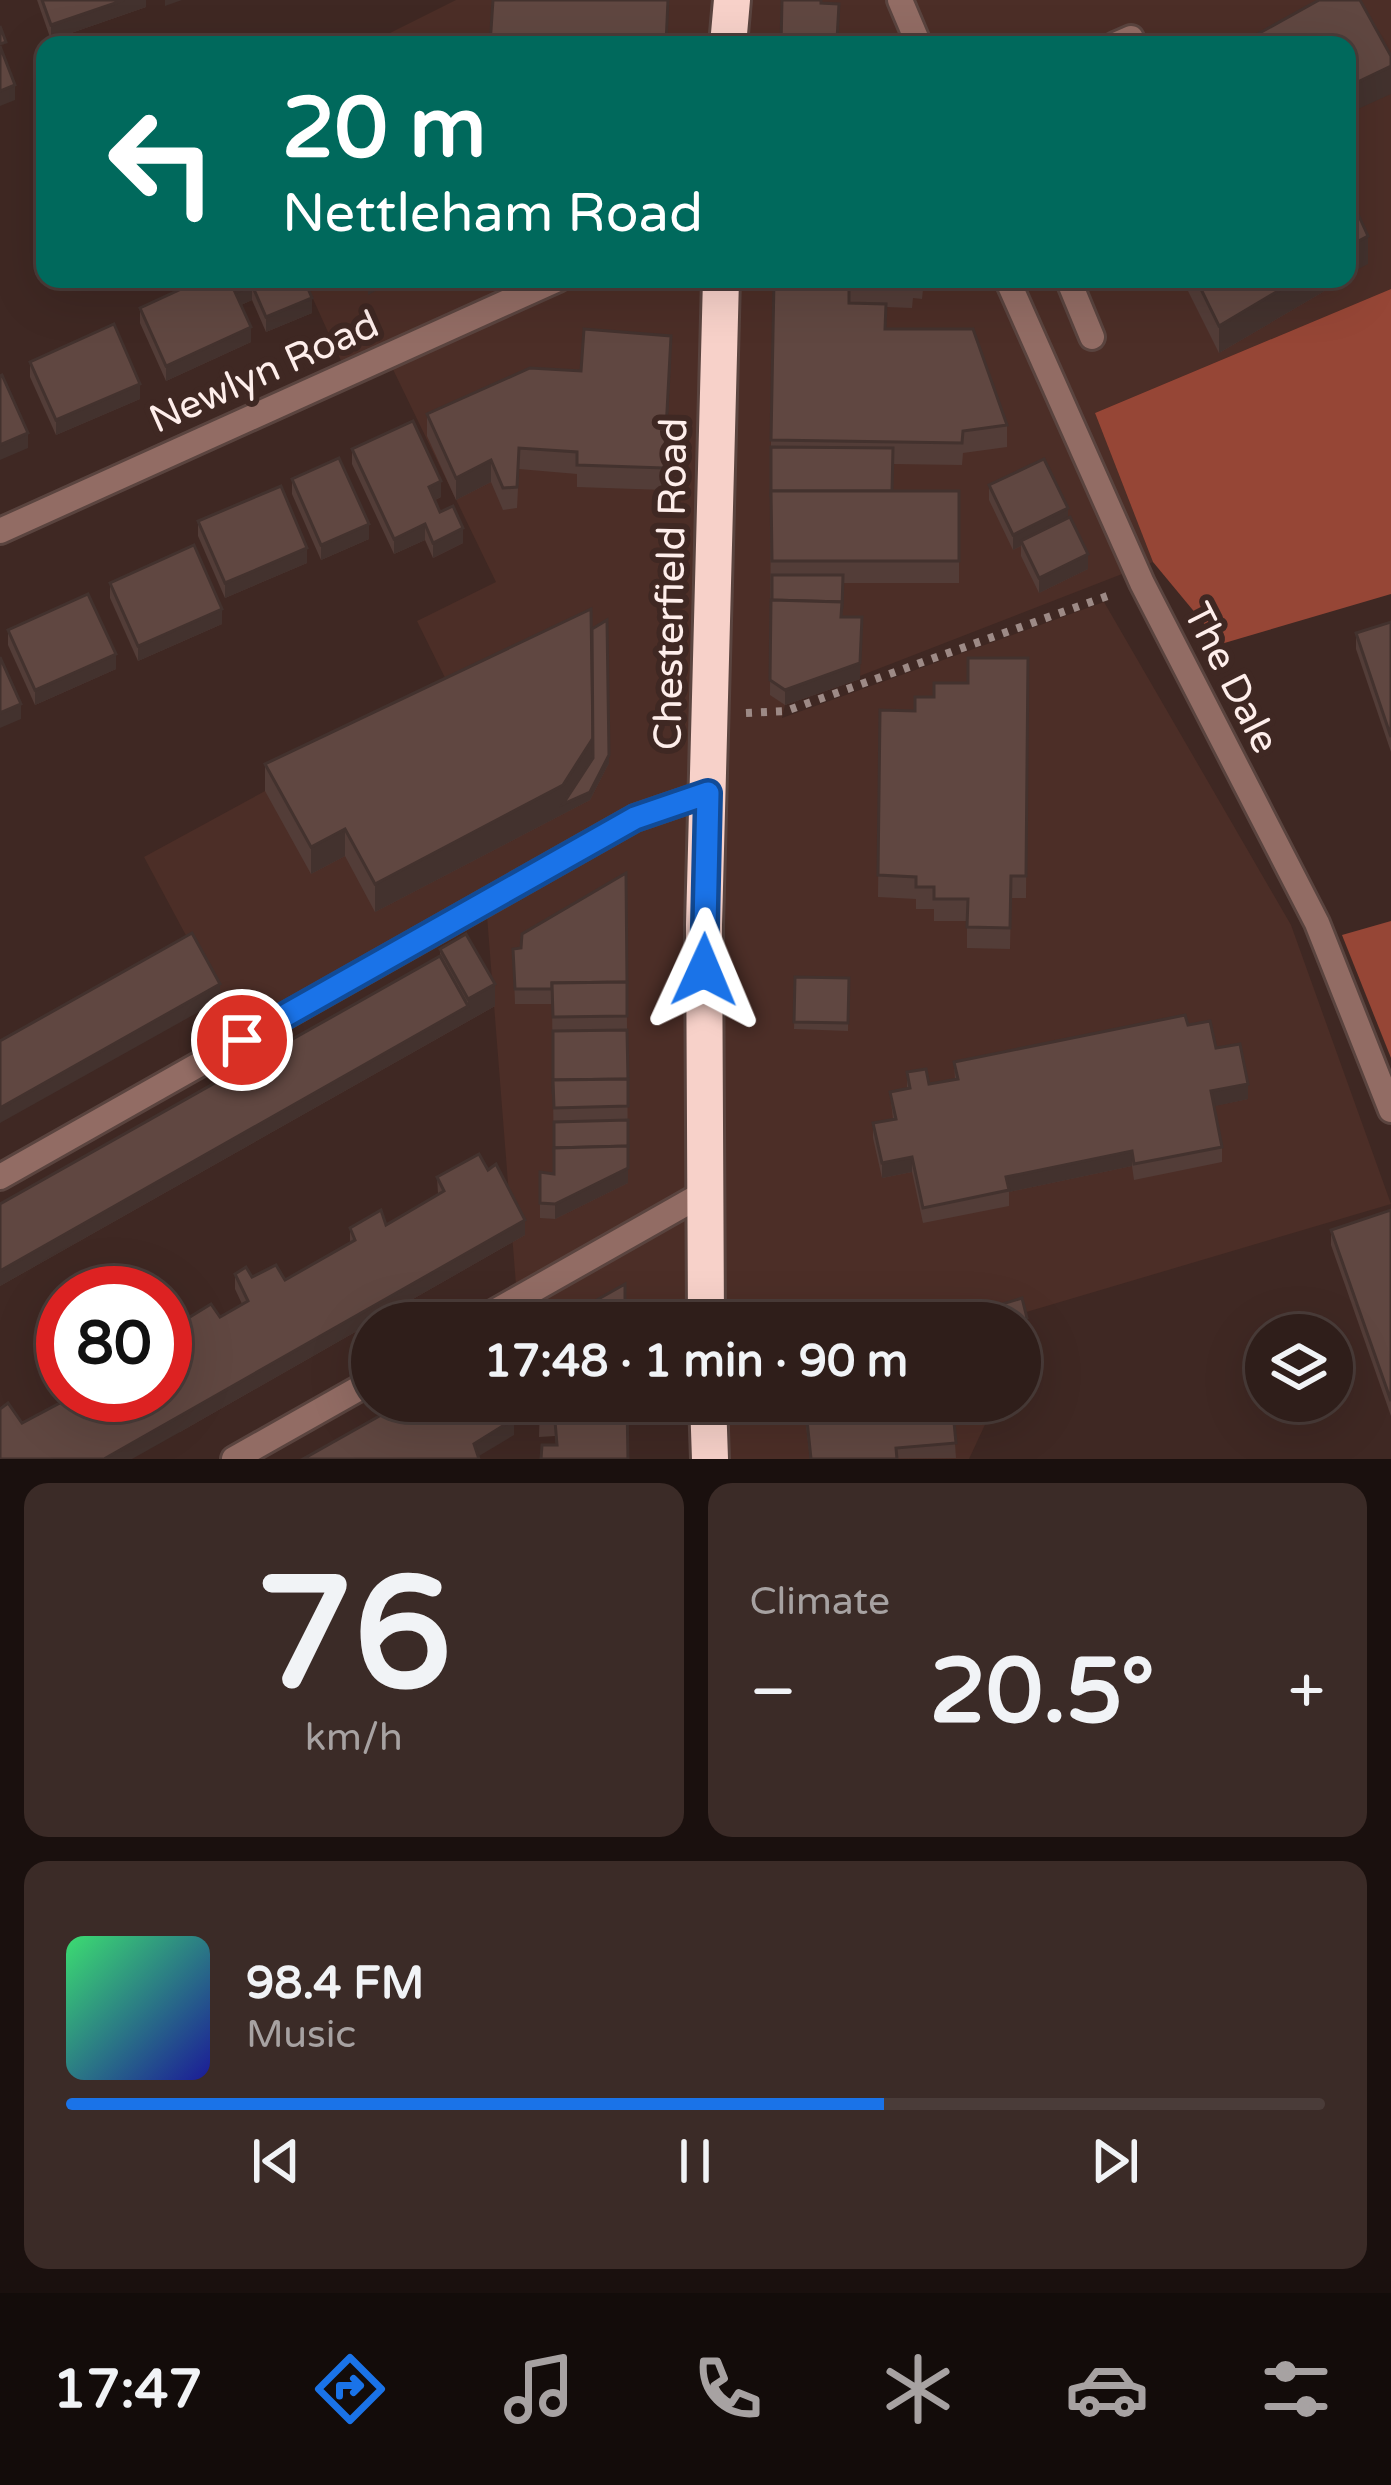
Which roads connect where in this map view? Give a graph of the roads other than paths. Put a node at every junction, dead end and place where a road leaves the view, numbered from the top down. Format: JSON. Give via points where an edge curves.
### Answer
{"nodes":[{"id":1,"x":731,"y":0,"type":"edge"},
{"id":2,"x":900,"y":0,"type":"edge"},
{"id":3,"x":729,"y":36,"type":"edge"},
{"id":4,"x":915,"y":36,"type":"edge"},
{"id":5,"x":539,"y":288,"type":"edge"},
{"id":6,"x":721,"y":288,"type":"edge"},
{"id":7,"x":1011,"y":288,"type":"edge"},
{"id":8,"x":1072,"y":288,"type":"edge"},
{"id":9,"x":1092,"y":337,"type":"dead end"},
{"id":10,"x":0,"y":530,"type":"edge"},
{"id":11,"x":708,"y":793,"type":"junction"},
{"id":12,"x":1391,"y":1110,"type":"edge"},
{"id":13,"x":0,"y":1177,"type":"edge"},
{"id":14,"x":706,"y":1192,"type":"junction"},
{"id":15,"x":513,"y":1302,"type":"edge"},
{"id":16,"x":706,"y":1302,"type":"edge"},
{"id":17,"x":351,"y":1393,"type":"edge"},
{"id":18,"x":709,"y":1422,"type":"edge"},
{"id":19,"x":234,"y":1459,"type":"edge"},
{"id":20,"x":710,"y":1459,"type":"edge"}],
"edges":[{"from":1,"to":3,"type":"highway"},
{"from":2,"to":4,"type":"street"},
{"from":5,"to":10,"type":"street","name":"Newlyn Road"},
{"from":6,"to":11,"type":"highway","name":"Chesterfield Road"},
{"from":7,"to":12,"type":"street","name":"The Dale","via":[[1142,584],[1317,923]]},
{"from":8,"to":9,"type":"street"},
{"from":11,"to":13,"type":"street","via":[[635,818]]},
{"from":11,"to":14,"type":"highway","name":"Chesterfield Road"},
{"from":14,"to":15,"type":"street"},
{"from":14,"to":16,"type":"highway","name":"Chesterfield Road"},
{"from":17,"to":19,"type":"street"},
{"from":18,"to":20,"type":"highway"}]}
